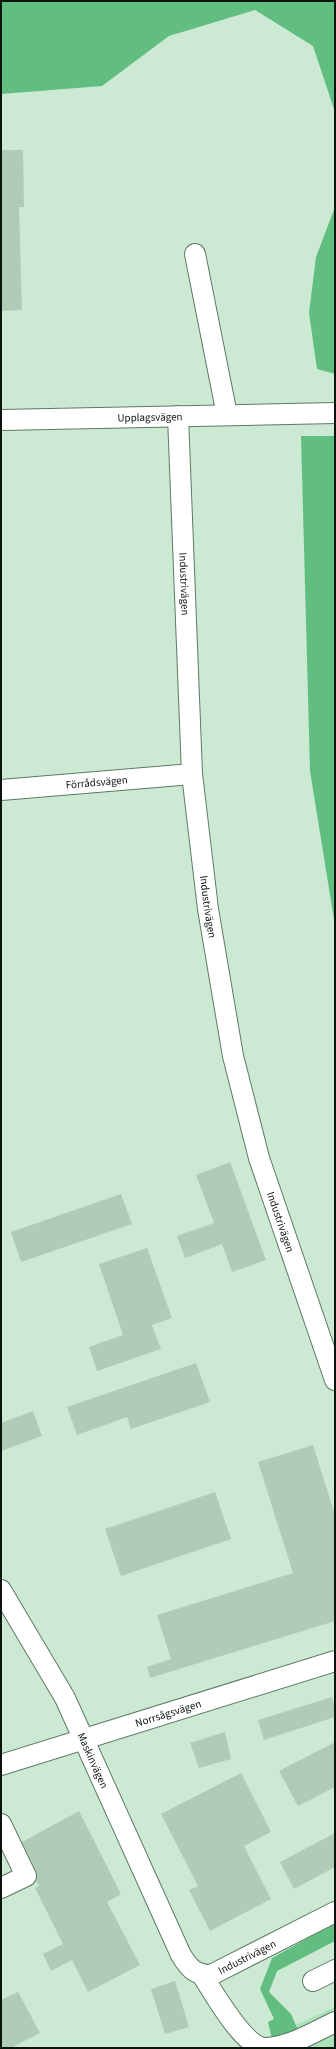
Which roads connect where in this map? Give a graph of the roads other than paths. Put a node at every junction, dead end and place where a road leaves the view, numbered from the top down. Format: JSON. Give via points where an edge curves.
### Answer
{"nodes":[{"id":1,"x":195,"y":254,"type":"dead end"},
{"id":2,"x":335,"y":400,"type":"edge"},
{"id":3,"x":335,"y":413,"type":"edge"},
{"id":4,"x":299,"y":414,"type":"junction"},
{"id":5,"x":227,"y":415,"type":"junction"},
{"id":6,"x":178,"y":416,"type":"junction"},
{"id":7,"x":1,"y":420,"type":"edge"},
{"id":8,"x":192,"y":774,"type":"junction"},
{"id":9,"x":1,"y":790,"type":"edge"},
{"id":10,"x":335,"y":1380,"type":"edge"},
{"id":11,"x":1,"y":1590,"type":"edge"},
{"id":12,"x":335,"y":1661,"type":"edge"},
{"id":13,"x":84,"y":1739,"type":"junction"},
{"id":14,"x":1,"y":1765,"type":"edge"},
{"id":15,"x":1,"y":1824,"type":"edge"},
{"id":16,"x":1,"y":1888,"type":"edge"},
{"id":17,"x":335,"y":1912,"type":"edge"},
{"id":18,"x":335,"y":1970,"type":"edge"},
{"id":19,"x":202,"y":1976,"type":"junction"},
{"id":20,"x":313,"y":1981,"type":"dead end"},
{"id":21,"x":335,"y":2022,"type":"edge"}],
"edges":[{"from":1,"to":5,"type":"street"},
{"from":2,"to":4,"type":"street","name":"Upplagsvägen"},
{"from":3,"to":4,"type":"street","name":"Upplagsvägen"},
{"from":4,"to":5,"type":"street","name":"Upplagsvägen"},
{"from":5,"to":6,"type":"street","name":"Upplagsvägen"},
{"from":6,"to":7,"type":"street","name":"Upplagsvägen"},
{"from":6,"to":8,"type":"street","name":"Industrivägen"},
{"from":8,"to":9,"type":"street","name":"Förrådsvägen"},
{"from":8,"to":10,"type":"street","name":"Industrivägen","via":[[208,909],[233,1056],[259,1158]]},
{"from":11,"to":13,"type":"street","name":"Maskinvägen","via":[[65,1698]]},
{"from":12,"to":13,"type":"street","name":"Norrsågsvägen"},
{"from":13,"to":14,"type":"street","name":"Norrsågsvägen"},
{"from":13,"to":19,"type":"street","name":"Maskinvägen","via":[[181,1955],[190,1968]]},
{"from":15,"to":16,"type":"street","via":[[26,1876]]},
{"from":17,"to":19,"type":"street","name":"Industrivägen","via":[[211,1976]]},
{"from":18,"to":20,"type":"street"},
{"from":19,"to":21,"type":"street","via":[[241,2032],[254,2044],[264,2048],[282,2045]]}]}
